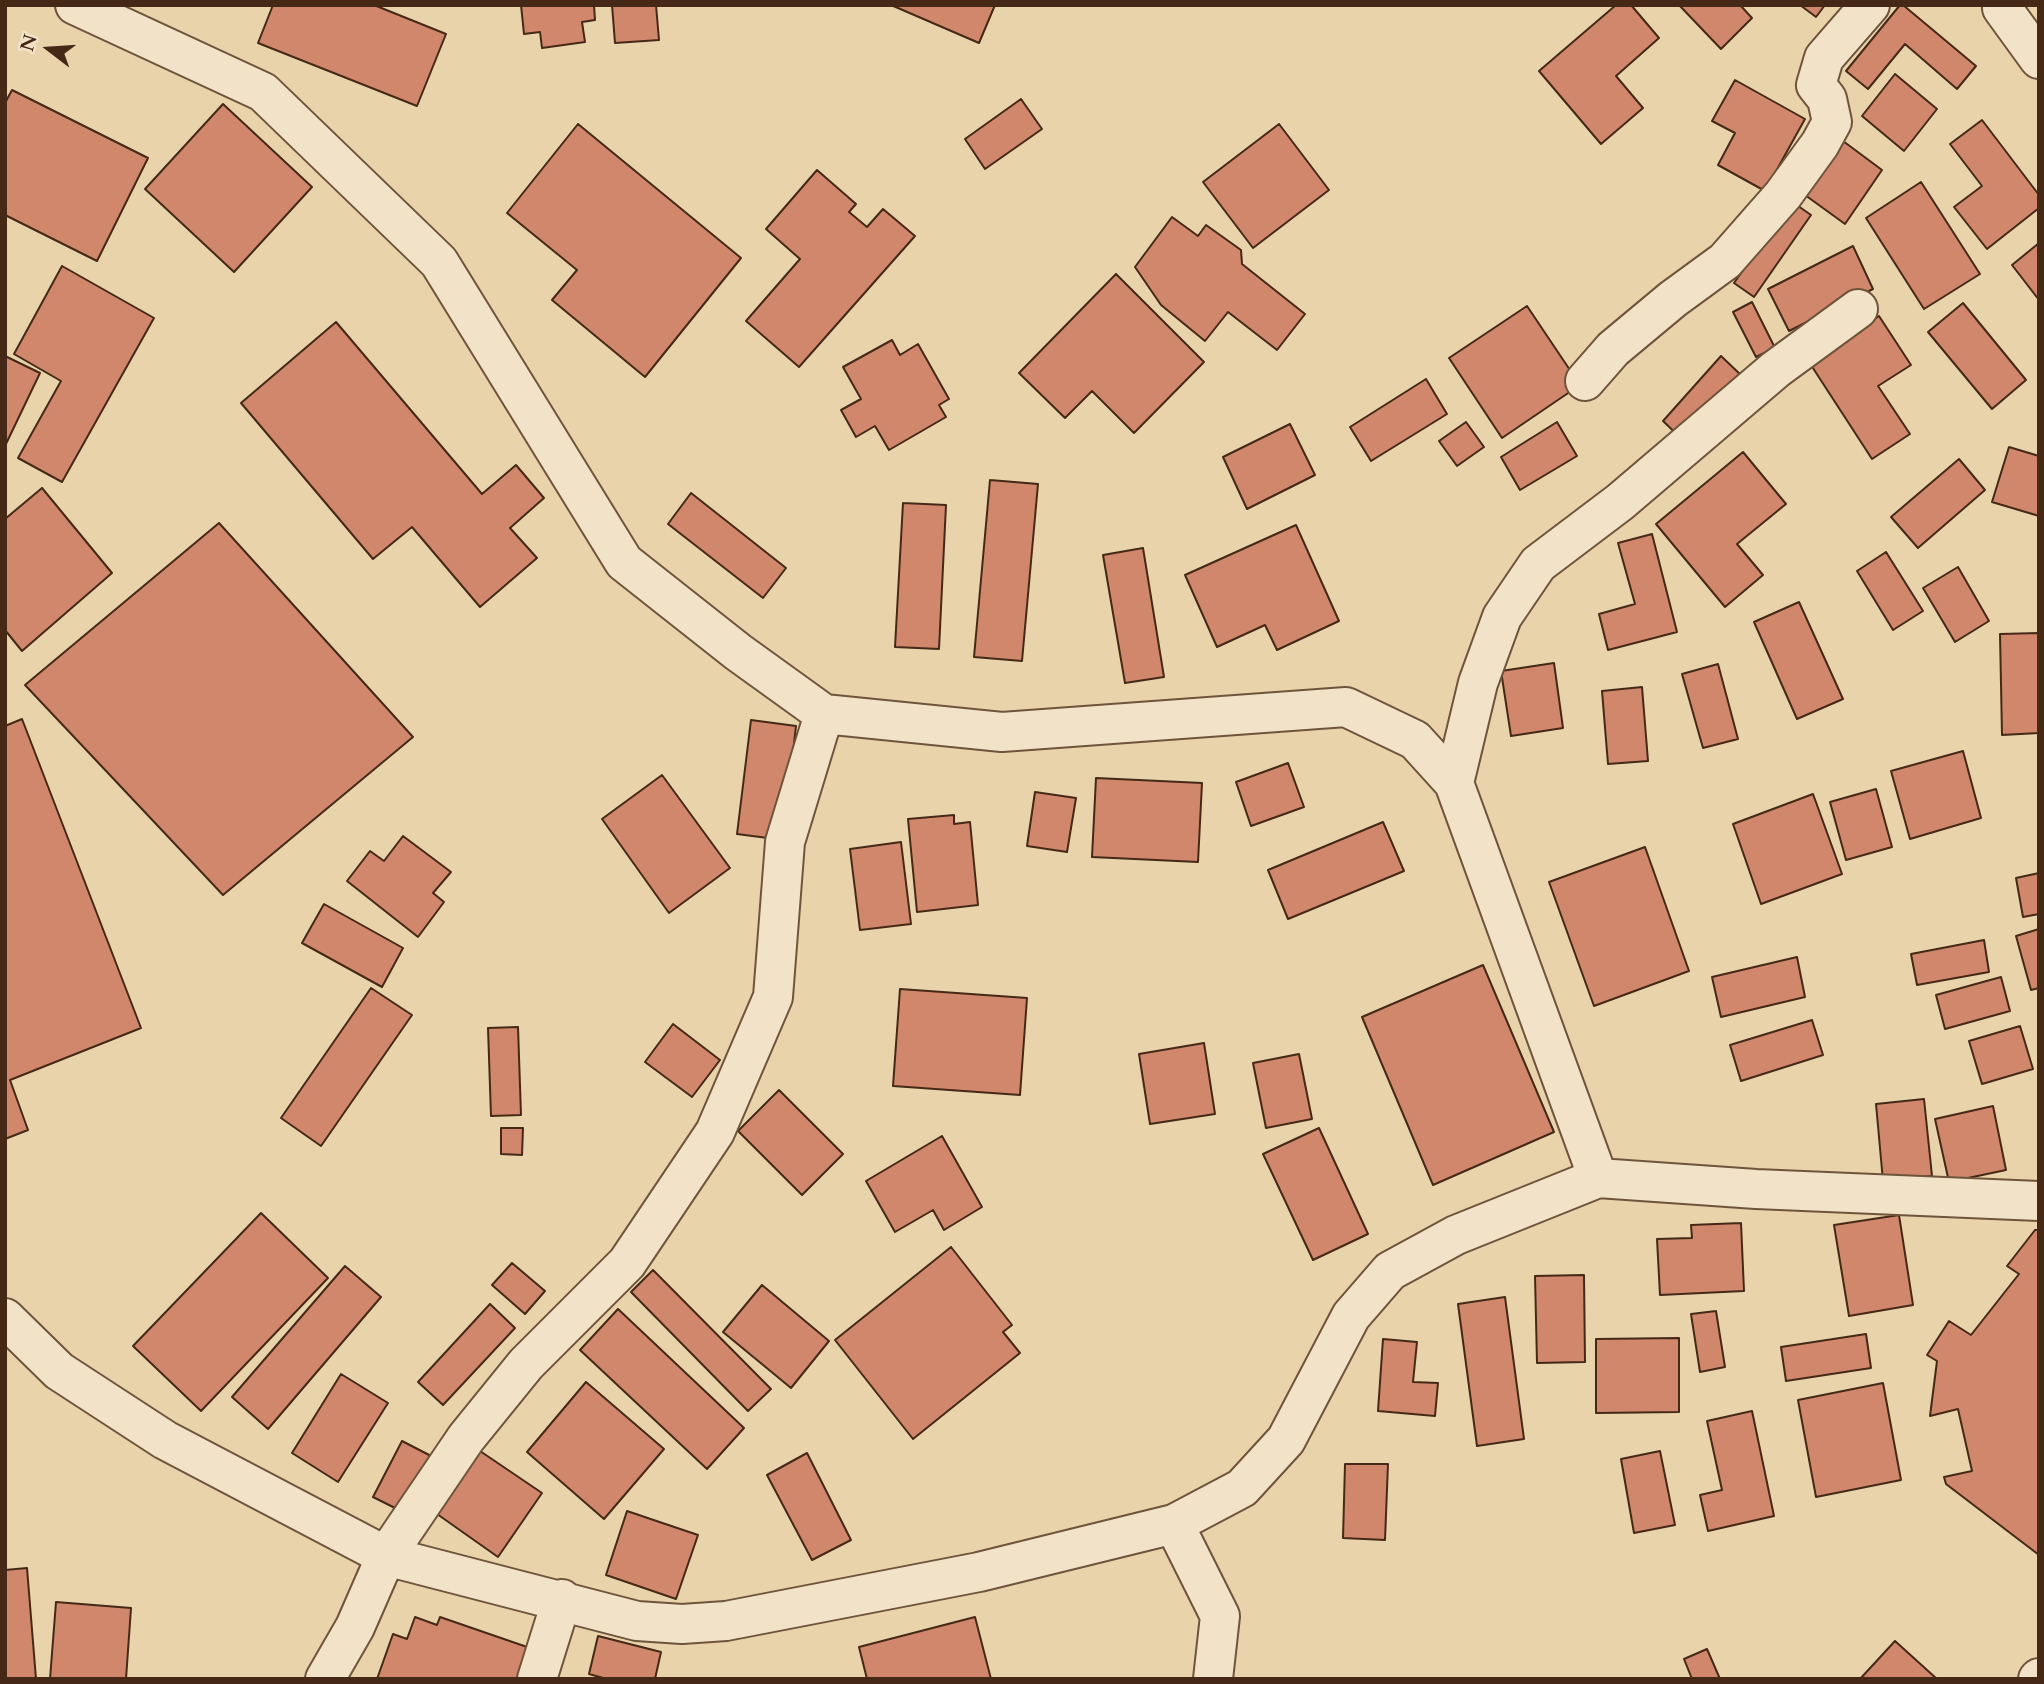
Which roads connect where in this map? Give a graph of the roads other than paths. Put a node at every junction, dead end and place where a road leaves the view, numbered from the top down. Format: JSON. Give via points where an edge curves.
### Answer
{"nodes":[{"id":1,"x":75,"y":5,"type":"edge"},
{"id":2,"x":1870,"y":5,"type":"edge"},
{"id":3,"x":2002,"y":8,"type":"dead end"},
{"id":4,"x":2039,"y":59,"type":"edge"},
{"id":5,"x":1858,"y":309,"type":"dead end"},
{"id":6,"x":1585,"y":380,"type":"dead end"},
{"id":7,"x":824,"y":714,"type":"junction"},
{"id":8,"x":1454,"y":783,"type":"junction"},
{"id":9,"x":1598,"y":1178,"type":"junction"},
{"id":10,"x":2039,"y":1201,"type":"edge"},
{"id":11,"x":5,"y":1318,"type":"edge"},
{"id":12,"x":1174,"y":1524,"type":"junction"},
{"id":13,"x":386,"y":1556,"type":"junction"},
{"id":14,"x":562,"y":1600,"type":"junction"},
{"id":15,"x":325,"y":1679,"type":"edge"},
{"id":16,"x":537,"y":1679,"type":"edge"},
{"id":17,"x":1213,"y":1679,"type":"edge"}],
"edges":[{"from":1,"to":7,"type":"street","via":[[263,92],[439,262],[624,562]]},
{"from":2,"to":6,"type":"street","via":[[1824,58],[1816,85],[1827,99],[1832,122],[1783,195],[1725,261],[1613,349]]},
{"from":3,"to":4,"type":"street"},
{"from":5,"to":8,"type":"street","via":[[1776,369],[1620,502],[1538,564],[1502,617],[1478,683]]},
{"from":7,"to":8,"type":"street","via":[[1002,732],[1346,707],[1415,740]]},
{"from":7,"to":13,"type":"street","via":[[785,842],[773,997],[715,1132],[626,1263],[526,1364],[466,1438]]},
{"from":8,"to":9,"type":"street"},
{"from":9,"to":10,"type":"street"},
{"from":9,"to":12,"type":"street","via":[[1456,1235],[1390,1271],[1351,1316],[1286,1440],[1242,1488]]},
{"from":11,"to":13,"type":"street","via":[[59,1371],[165,1440]]},
{"from":12,"to":14,"type":"street","via":[[979,1572],[726,1621],[637,1621]]},
{"from":12,"to":17,"type":"street","via":[[1220,1616]]},
{"from":13,"to":14,"type":"street"},
{"from":13,"to":15,"type":"street","via":[[355,1627]]},
{"from":14,"to":16,"type":"street"}]}
